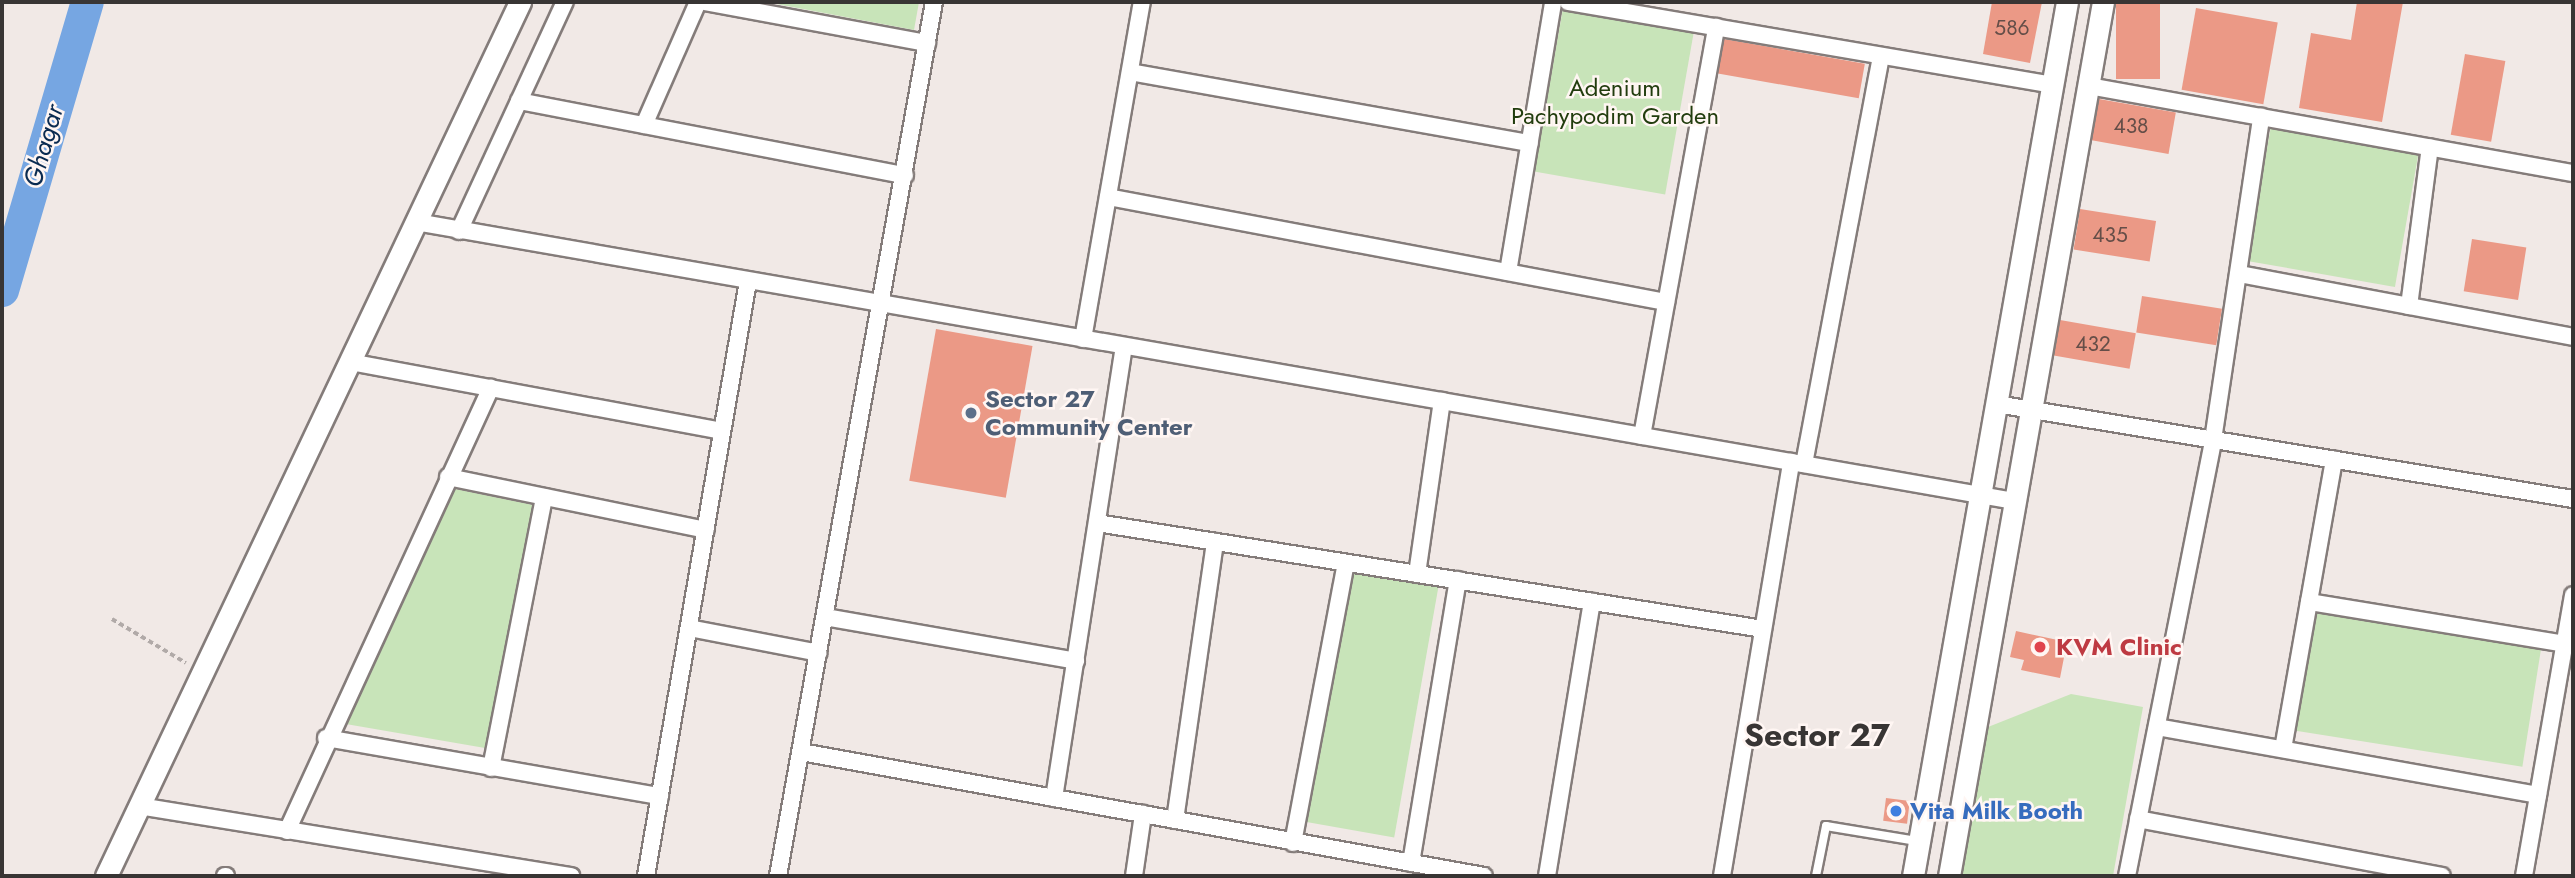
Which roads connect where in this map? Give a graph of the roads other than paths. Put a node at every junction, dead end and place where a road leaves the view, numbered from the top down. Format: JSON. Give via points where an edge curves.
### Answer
{"nodes":[{"id":1,"x":520,"y":2,"type":"edge"},
{"id":2,"x":565,"y":2,"type":"edge"},
{"id":3,"x":698,"y":2,"type":"edge"},
{"id":4,"x":705,"y":2,"type":"edge"},
{"id":5,"x":934,"y":2,"type":"edge"},
{"id":6,"x":1142,"y":2,"type":"edge"},
{"id":7,"x":1553,"y":2,"type":"edge"},
{"id":8,"x":1568,"y":2,"type":"edge"},
{"id":9,"x":2067,"y":2,"type":"edge"},
{"id":10,"x":2103,"y":2,"type":"edge"},
{"id":11,"x":1716,"y":27,"type":"junction"},
{"id":12,"x":927,"y":43,"type":"junction"},
{"id":13,"x":1881,"y":55,"type":"junction"},
{"id":14,"x":1130,"y":72,"type":"junction"},
{"id":15,"x":2052,"y":85,"type":"junction"},
{"id":16,"x":2089,"y":86,"type":"junction"},
{"id":17,"x":519,"y":100,"type":"junction"},
{"id":18,"x":2260,"y":117,"type":"junction"},
{"id":19,"x":645,"y":125,"type":"junction"},
{"id":20,"x":1530,"y":143,"type":"junction"},
{"id":21,"x":2430,"y":147,"type":"junction"},
{"id":22,"x":2573,"y":173,"type":"edge"},
{"id":23,"x":905,"y":175,"type":"junction"},
{"id":24,"x":1108,"y":197,"type":"junction"},
{"id":25,"x":416,"y":222,"type":"junction"},
{"id":26,"x":459,"y":231,"type":"junction"},
{"id":27,"x":1508,"y":272,"type":"junction"},
{"id":28,"x":2240,"y":274,"type":"junction"},
{"id":29,"x":748,"y":281,"type":"junction"},
{"id":30,"x":1666,"y":302,"type":"junction"},
{"id":31,"x":883,"y":304,"type":"junction"},
{"id":32,"x":2409,"y":306,"type":"junction"},
{"id":33,"x":2573,"y":337,"type":"edge"},
{"id":34,"x":1083,"y":339,"type":"junction"},
{"id":35,"x":1124,"y":346,"type":"junction"},
{"id":36,"x":350,"y":362,"type":"junction"},
{"id":37,"x":491,"y":388,"type":"junction"},
{"id":38,"x":1442,"y":401,"type":"junction"},
{"id":39,"x":1996,"y":404,"type":"junction"},
{"id":40,"x":2032,"y":410,"type":"junction"},
{"id":41,"x":722,"y":431,"type":"junction"},
{"id":42,"x":1642,"y":436,"type":"junction"},
{"id":43,"x":2213,"y":440,"type":"junction"},
{"id":44,"x":2334,"y":459,"type":"junction"},
{"id":45,"x":1798,"y":463,"type":"junction"},
{"id":46,"x":448,"y":477,"type":"junction"},
{"id":47,"x":1980,"y":495,"type":"junction"},
{"id":48,"x":544,"y":497,"type":"junction"},
{"id":49,"x":2573,"y":499,"type":"edge"},
{"id":50,"x":2015,"y":501,"type":"junction"},
{"id":51,"x":1097,"y":523,"type":"junction"},
{"id":52,"x":706,"y":530,"type":"junction"},
{"id":53,"x":1215,"y":542,"type":"junction"},
{"id":54,"x":1346,"y":563,"type":"junction"},
{"id":55,"x":1417,"y":574,"type":"junction"},
{"id":56,"x":1458,"y":580,"type":"junction"},
{"id":57,"x":2573,"y":595,"type":"edge"},
{"id":58,"x":1592,"y":602,"type":"junction"},
{"id":59,"x":2309,"y":602,"type":"junction"},
{"id":60,"x":825,"y":617,"type":"junction"},
{"id":61,"x":689,"y":628,"type":"junction"},
{"id":62,"x":1763,"y":629,"type":"junction"},
{"id":63,"x":2565,"y":644,"type":"junction"},
{"id":64,"x":819,"y":653,"type":"junction"},
{"id":65,"x":1076,"y":661,"type":"junction"},
{"id":66,"x":2157,"y":727,"type":"junction"},
{"id":67,"x":326,"y":738,"type":"junction"},
{"id":68,"x":2283,"y":749,"type":"junction"},
{"id":69,"x":800,"y":752,"type":"junction"},
{"id":70,"x":491,"y":768,"type":"junction"},
{"id":71,"x":2538,"y":795,"type":"junction"},
{"id":72,"x":660,"y":796,"type":"junction"},
{"id":73,"x":1054,"y":798,"type":"junction"},
{"id":74,"x":139,"y":806,"type":"junction"},
{"id":75,"x":1143,"y":814,"type":"junction"},
{"id":76,"x":1175,"y":820,"type":"junction"},
{"id":77,"x":2138,"y":820,"type":"junction"},
{"id":78,"x":287,"y":831,"type":"junction"},
{"id":79,"x":1920,"y":842,"type":"junction"},
{"id":80,"x":1293,"y":843,"type":"junction"},
{"id":81,"x":1411,"y":863,"type":"junction"},
{"id":82,"x":106,"y":876,"type":"edge"},
{"id":83,"x":571,"y":876,"type":"edge"},
{"id":84,"x":646,"y":876,"type":"edge"},
{"id":85,"x":778,"y":876,"type":"edge"},
{"id":86,"x":1134,"y":876,"type":"edge"},
{"id":87,"x":1484,"y":876,"type":"edge"},
{"id":88,"x":1547,"y":876,"type":"edge"},
{"id":89,"x":1722,"y":876,"type":"edge"},
{"id":90,"x":1816,"y":876,"type":"edge"},
{"id":91,"x":1913,"y":876,"type":"edge"},
{"id":92,"x":1949,"y":876,"type":"edge"},
{"id":93,"x":2127,"y":876,"type":"edge"},
{"id":94,"x":2442,"y":876,"type":"edge"},
{"id":95,"x":2524,"y":876,"type":"edge"}],
"edges":[{"from":1,"to":25,"type":"street"},
{"from":2,"to":17,"type":"street"},
{"from":3,"to":19,"type":"street"},
{"from":4,"to":12,"type":"street"},
{"from":5,"to":12,"type":"street"},
{"from":6,"to":14,"type":"street"},
{"from":7,"to":20,"type":"street"},
{"from":8,"to":11,"type":"street"},
{"from":9,"to":15,"type":"street"},
{"from":10,"to":16,"type":"street"},
{"from":11,"to":13,"type":"street"},
{"from":11,"to":30,"type":"street"},
{"from":12,"to":23,"type":"street"},
{"from":13,"to":15,"type":"street"},
{"from":13,"to":45,"type":"street"},
{"from":14,"to":20,"type":"street"},
{"from":14,"to":24,"type":"street"},
{"from":15,"to":39,"type":"street"},
{"from":16,"to":18,"type":"street"},
{"from":16,"to":40,"type":"street"},
{"from":17,"to":19,"type":"street"},
{"from":17,"to":26,"type":"street"},
{"from":18,"to":21,"type":"street"},
{"from":18,"to":28,"type":"street"},
{"from":19,"to":23,"type":"street"},
{"from":20,"to":27,"type":"street"},
{"from":21,"to":22,"type":"street"},
{"from":21,"to":32,"type":"street"},
{"from":23,"to":31,"type":"street"},
{"from":24,"to":27,"type":"street"},
{"from":24,"to":34,"type":"street"},
{"from":25,"to":26,"type":"street"},
{"from":25,"to":36,"type":"street"},
{"from":26,"to":29,"type":"street"},
{"from":27,"to":30,"type":"street"},
{"from":28,"to":32,"type":"street"},
{"from":28,"to":43,"type":"street"},
{"from":29,"to":31,"type":"street"},
{"from":29,"to":41,"type":"street"},
{"from":30,"to":42,"type":"street"},
{"from":31,"to":34,"type":"street"},
{"from":31,"to":60,"type":"street"},
{"from":32,"to":33,"type":"street"},
{"from":34,"to":35,"type":"street"},
{"from":35,"to":38,"type":"street"},
{"from":35,"to":51,"type":"street"},
{"from":36,"to":37,"type":"street"},
{"from":36,"to":74,"type":"street"},
{"from":37,"to":41,"type":"street"},
{"from":37,"to":46,"type":"street"},
{"from":38,"to":42,"type":"street"},
{"from":38,"to":55,"type":"street"},
{"from":39,"to":40,"type":"street"},
{"from":39,"to":47,"type":"street"},
{"from":40,"to":43,"type":"street"},
{"from":40,"to":50,"type":"street"},
{"from":41,"to":52,"type":"street"},
{"from":42,"to":45,"type":"street"},
{"from":43,"to":44,"type":"street"},
{"from":43,"to":66,"type":"street"},
{"from":44,"to":49,"type":"street"},
{"from":44,"to":59,"type":"street"},
{"from":45,"to":47,"type":"street"},
{"from":45,"to":62,"type":"street"},
{"from":46,"to":48,"type":"street"},
{"from":46,"to":67,"type":"street"},
{"from":47,"to":50,"type":"street"},
{"from":47,"to":79,"type":"street"},
{"from":48,"to":52,"type":"street"},
{"from":48,"to":70,"type":"street"},
{"from":50,"to":92,"type":"street"},
{"from":51,"to":53,"type":"street"},
{"from":51,"to":65,"type":"street"},
{"from":52,"to":61,"type":"street"},
{"from":53,"to":54,"type":"street"},
{"from":53,"to":76,"type":"street"},
{"from":54,"to":55,"type":"street"},
{"from":54,"to":80,"type":"street"},
{"from":55,"to":56,"type":"street"},
{"from":56,"to":58,"type":"street"},
{"from":56,"to":81,"type":"street"},
{"from":57,"to":63,"type":"street"},
{"from":58,"to":62,"type":"street"},
{"from":58,"to":88,"type":"street"},
{"from":59,"to":63,"type":"street"},
{"from":59,"to":68,"type":"street"},
{"from":60,"to":64,"type":"street"},
{"from":60,"to":65,"type":"street"},
{"from":61,"to":64,"type":"street"},
{"from":61,"to":72,"type":"street"},
{"from":62,"to":89,"type":"street"},
{"from":63,"to":71,"type":"street"},
{"from":64,"to":69,"type":"street"},
{"from":65,"to":73,"type":"street"},
{"from":66,"to":68,"type":"street"},
{"from":66,"to":77,"type":"street"},
{"from":67,"to":70,"type":"street"},
{"from":67,"to":78,"type":"street"},
{"from":68,"to":71,"type":"street"},
{"from":69,"to":73,"type":"street"},
{"from":69,"to":85,"type":"street"},
{"from":70,"to":72,"type":"street"},
{"from":71,"to":95,"type":"street"},
{"from":72,"to":84,"type":"street"},
{"from":73,"to":75,"type":"street"},
{"from":74,"to":78,"type":"street"},
{"from":74,"to":82,"type":"street"},
{"from":75,"to":76,"type":"street"},
{"from":75,"to":86,"type":"street"},
{"from":76,"to":80,"type":"street"},
{"from":77,"to":93,"type":"street"},
{"from":77,"to":94,"type":"street"},
{"from":78,"to":83,"type":"street"},
{"from":79,"to":90,"type":"lane","via":[[1826,827]]},
{"from":79,"to":91,"type":"street"},
{"from":80,"to":81,"type":"street"},
{"from":81,"to":87,"type":"street"}]}
